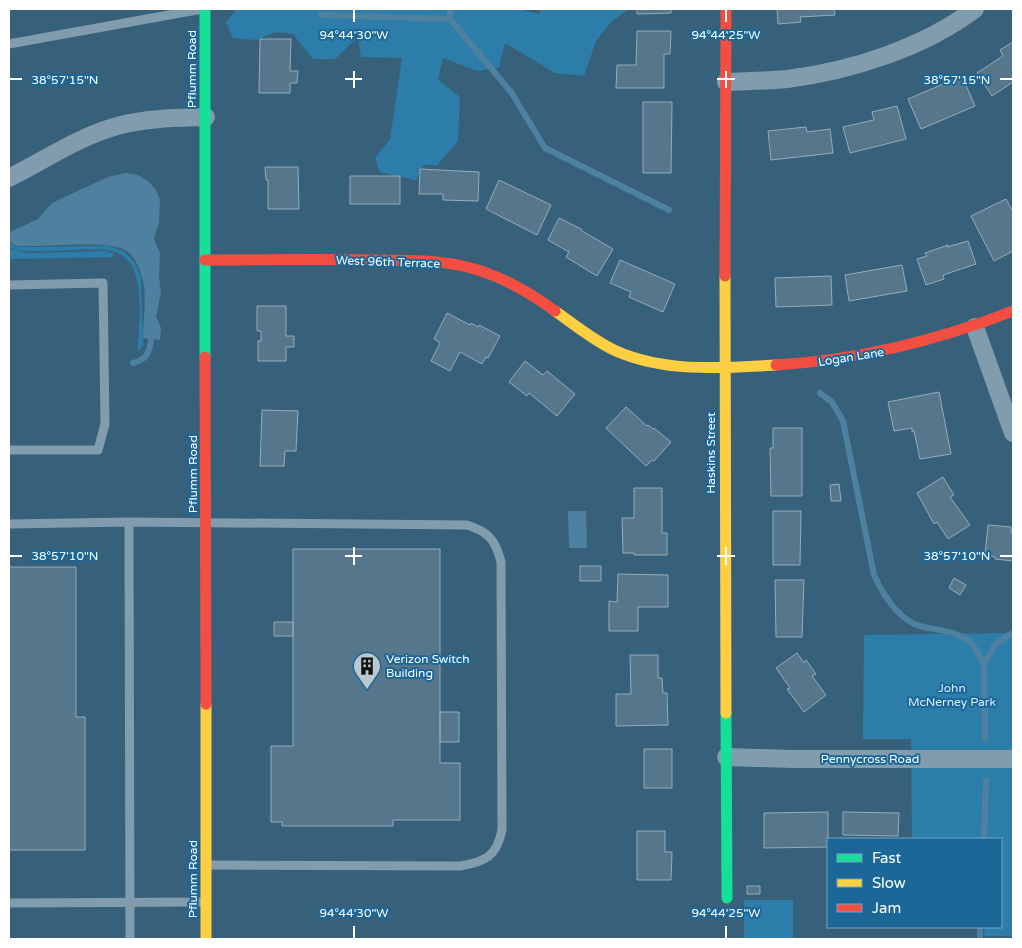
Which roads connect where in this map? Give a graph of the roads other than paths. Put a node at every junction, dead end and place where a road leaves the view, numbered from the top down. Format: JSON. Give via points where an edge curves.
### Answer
{"nodes":[{"id":1,"x":204,"y":9,"type":"edge"},
{"id":2,"x":726,"y":9,"type":"edge"},
{"id":3,"x":975,"y":9,"type":"edge"},
{"id":4,"x":9,"y":44,"type":"edge"},
{"id":5,"x":726,"y":82,"type":"junction"},
{"id":6,"x":206,"y":117,"type":"junction"},
{"id":7,"x":9,"y":178,"type":"edge"},
{"id":8,"x":205,"y":260,"type":"junction"},
{"id":9,"x":9,"y":285,"type":"edge"},
{"id":10,"x":1013,"y":311,"type":"edge"},
{"id":11,"x":975,"y":327,"type":"junction"},
{"id":12,"x":725,"y":367,"type":"junction"},
{"id":13,"x":1013,"y":433,"type":"edge"},
{"id":14,"x":9,"y":450,"type":"edge"},
{"id":15,"x":129,"y":522,"type":"junction"},
{"id":16,"x":207,"y":523,"type":"junction"},
{"id":17,"x":9,"y":524,"type":"edge"},
{"id":18,"x":726,"y":758,"type":"junction"},
{"id":19,"x":1013,"y":759,"type":"edge"},
{"id":20,"x":206,"y":864,"type":"junction"},
{"id":21,"x":727,"y":898,"type":"dead end"},
{"id":22,"x":9,"y":902,"type":"edge"},
{"id":23,"x":206,"y":902,"type":"junction"},
{"id":24,"x":131,"y":903,"type":"junction"},
{"id":25,"x":130,"y":939,"type":"edge"},
{"id":26,"x":206,"y":939,"type":"edge"}],
"edges":[{"from":1,"to":4,"type":"lane"},
{"from":1,"to":6,"type":"street","name":"Pflumm Road"},
{"from":2,"to":5,"type":"street","name":"Haskins Street"},
{"from":3,"to":5,"type":"street","via":[[927,38],[876,59],[818,74]]},
{"from":5,"to":12,"type":"street","name":"Haskins Street"},
{"from":6,"to":7,"type":"street","via":[[161,118],[120,125],[74,143]]},
{"from":6,"to":8,"type":"street","name":"Pflumm Road"},
{"from":8,"to":12,"type":"street","name":"West 96th Terrace","via":[[425,261],[466,267],[501,278],[528,293],[616,351],[653,362]]},
{"from":8,"to":16,"type":"street","name":"Pflumm Road"},
{"from":9,"to":14,"type":"lane","via":[[103,283],[105,424],[98,450]]},
{"from":10,"to":11,"type":"street","name":"Logan Lane"},
{"from":11,"to":12,"type":"street","name":"Logan Lane","via":[[903,349],[848,359],[787,366]]},
{"from":11,"to":13,"type":"street"},
{"from":12,"to":18,"type":"street","name":"Haskins Street"},
{"from":15,"to":16,"type":"lane"},
{"from":15,"to":17,"type":"lane"},
{"from":15,"to":24,"type":"lane"},
{"from":16,"to":20,"type":"street","name":"Pflumm Road"},
{"from":16,"to":20,"type":"lane","via":[[467,525],[488,535],[502,562],[502,830],[499,844],[490,855],[478,863],[460,866]]},
{"from":18,"to":19,"type":"street","name":"Pennycross Road"},
{"from":18,"to":21,"type":"street","name":"Haskins Street"},
{"from":20,"to":23,"type":"street","name":"Pflumm Road"},
{"from":22,"to":24,"type":"lane"},
{"from":23,"to":24,"type":"lane"},
{"from":23,"to":26,"type":"street","name":"Pflumm Road"},
{"from":24,"to":25,"type":"lane"}]}
